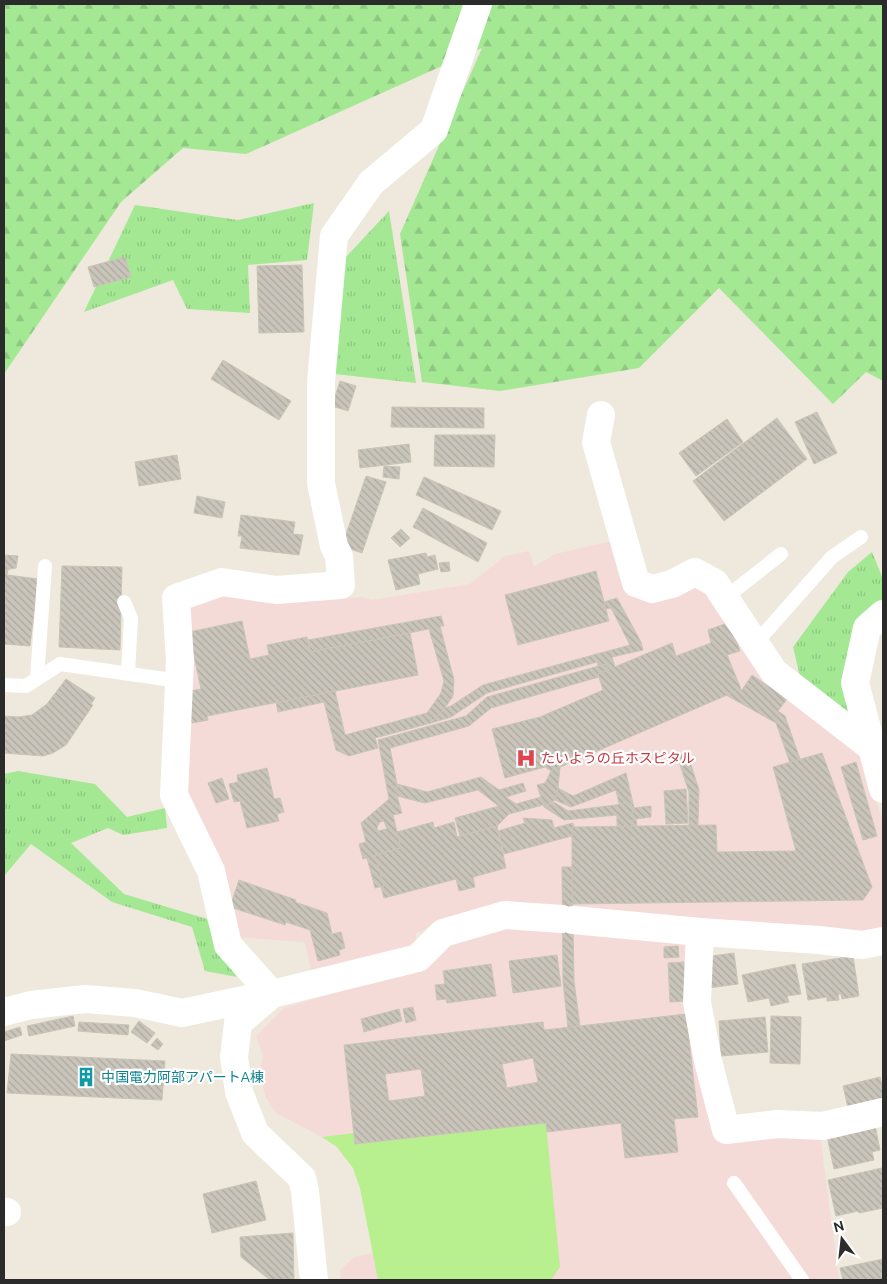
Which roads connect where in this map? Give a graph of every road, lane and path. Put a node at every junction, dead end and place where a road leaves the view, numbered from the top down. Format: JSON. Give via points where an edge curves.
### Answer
{"nodes":[{"id":1,"x":478,"y":4,"type":"edge"},
{"id":2,"x":601,"y":415,"type":"dead end"},
{"id":3,"x":861,"y":538,"type":"dead end"},
{"id":4,"x":781,"y":554,"type":"dead end"},
{"id":5,"x":45,"y":566,"type":"dead end"},
{"id":6,"x":725,"y":598,"type":"junction"},
{"id":7,"x":124,"y":602,"type":"dead end"},
{"id":8,"x":883,"y":614,"type":"edge"},
{"id":9,"x":756,"y":644,"type":"junction"},
{"id":10,"x":128,"y":673,"type":"junction"},
{"id":11,"x":37,"y":678,"type":"junction"},
{"id":12,"x":179,"y":681,"type":"junction"},
{"id":13,"x":4,"y":685,"type":"edge"},
{"id":14,"x":871,"y":747,"type":"junction"},
{"id":15,"x":883,"y":789,"type":"edge"},
{"id":16,"x":700,"y":932,"type":"junction"},
{"id":17,"x":883,"y":941,"type":"edge"},
{"id":18,"x":883,"y":954,"type":"edge"},
{"id":19,"x":883,"y":958,"type":"edge"},
{"id":20,"x":272,"y":994,"type":"junction"},
{"id":21,"x":4,"y":1012,"type":"edge"},
{"id":22,"x":883,"y":1112,"type":"edge"},
{"id":23,"x":734,"y":1184,"type":"dead end"},
{"id":24,"x":314,"y":1280,"type":"edge"},
{"id":25,"x":802,"y":1280,"type":"edge"}],
"edges":[{"from":1,"to":12,"type":"street","via":[[434,130],[370,183],[334,236],[322,382],[321,482],[339,556],[342,585],[276,590],[222,582],[176,598]]},
{"from":2,"to":6,"type":"street","via":[[596,442],[636,583],[652,589],[672,584],[695,572],[715,583]]},
{"from":3,"to":9,"type":"lane","via":[[832,557]]},
{"from":4,"to":6,"type":"lane"},
{"from":5,"to":11,"type":"lane"},
{"from":6,"to":9,"type":"street"},
{"from":7,"to":10,"type":"lane","via":[[131,618]]},
{"from":8,"to":14,"type":"street","via":[[867,628],[855,683]]},
{"from":9,"to":14,"type":"street","via":[[774,672]]},
{"from":10,"to":11,"type":"lane","via":[[60,664]]},
{"from":10,"to":12,"type":"lane"},
{"from":11,"to":13,"type":"lane","via":[[26,686]]},
{"from":12,"to":20,"type":"street","via":[[174,795],[211,870],[228,945]]},
{"from":14,"to":15,"type":"street"},
{"from":16,"to":17,"type":"street","via":[[862,945]]},
{"from":16,"to":20,"type":"street","via":[[505,915],[443,933],[418,958]]},
{"from":16,"to":22,"type":"street","via":[[697,1002],[726,1130],[778,1124],[822,1126]]},
{"from":18,"to":19,"type":"street"},
{"from":20,"to":21,"type":"street","via":[[182,1013],[135,1003],[85,999],[31,1005]]},
{"from":20,"to":24,"type":"street","via":[[238,1023],[234,1057],[238,1092],[255,1133],[302,1178]]},
{"from":23,"to":25,"type":"lane"}]}
